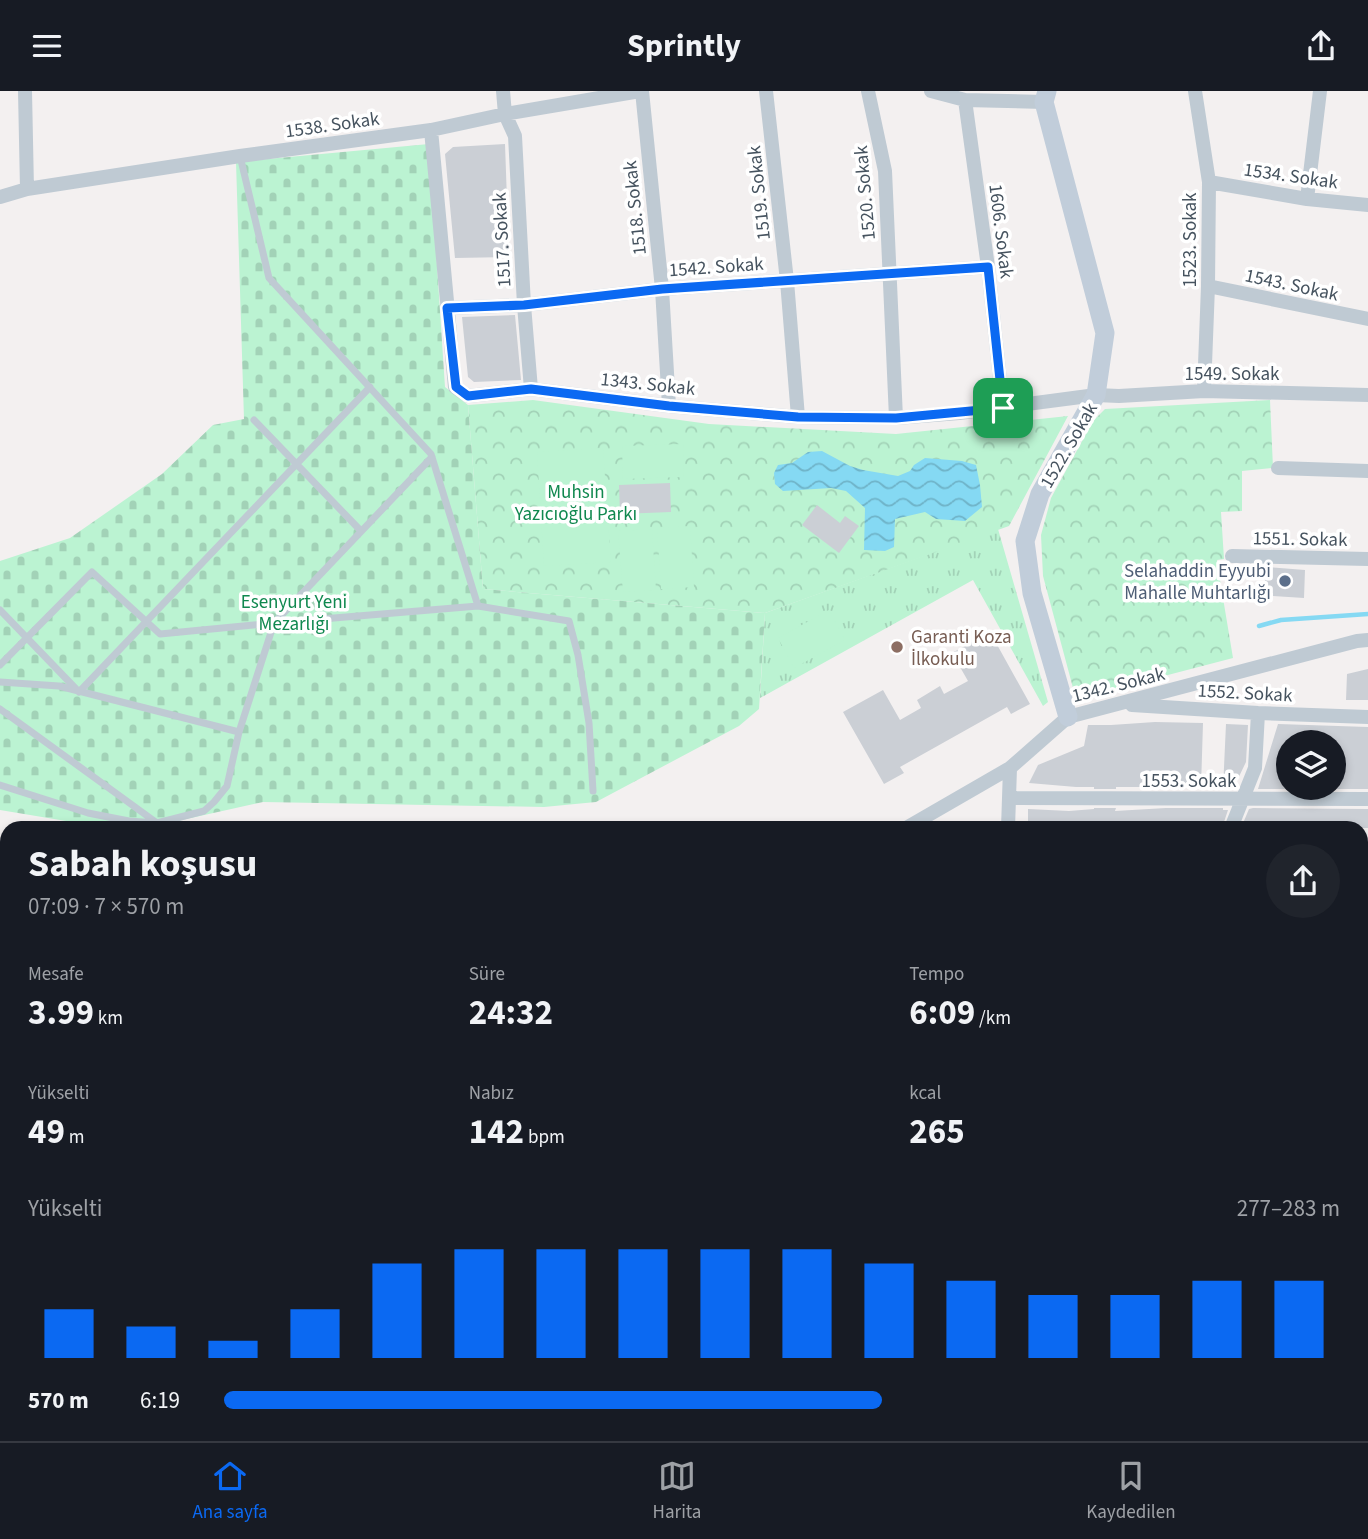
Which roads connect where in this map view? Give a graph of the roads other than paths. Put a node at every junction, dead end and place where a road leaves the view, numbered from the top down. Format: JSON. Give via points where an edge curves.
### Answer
{"nodes":[{"id":1,"x":25,"y":91,"type":"edge"},
{"id":2,"x":503,"y":91,"type":"edge"},
{"id":3,"x":641,"y":91,"type":"edge"},
{"id":4,"x":766,"y":91,"type":"edge"},
{"id":5,"x":868,"y":91,"type":"edge"},
{"id":6,"x":1195,"y":91,"type":"edge"},
{"id":7,"x":1320,"y":91,"type":"edge"},
{"id":8,"x":940,"y":92,"type":"edge"},
{"id":9,"x":1046,"y":96,"type":"edge"},
{"id":10,"x":965,"y":100,"type":"junction"},
{"id":11,"x":505,"y":114,"type":"junction"},
{"id":12,"x":431,"y":130,"type":"junction"},
{"id":13,"x":240,"y":156,"type":"junction"},
{"id":14,"x":1209,"y":182,"type":"junction"},
{"id":15,"x":27,"y":190,"type":"junction"},
{"id":16,"x":0,"y":197,"type":"edge"},
{"id":17,"x":1307,"y":199,"type":"junction"},
{"id":18,"x":1368,"y":205,"type":"edge"},
{"id":19,"x":988,"y":267,"type":"junction"},
{"id":20,"x":889,"y":273,"type":"junction"},
{"id":21,"x":787,"y":281,"type":"junction"},
{"id":22,"x":1209,"y":286,"type":"junction"},
{"id":23,"x":662,"y":289,"type":"junction"},
{"id":24,"x":524,"y":305,"type":"junction"},
{"id":25,"x":447,"y":308,"type":"junction"},
{"id":26,"x":1368,"y":320,"type":"edge"},
{"id":27,"x":370,"y":387,"type":"junction"},
{"id":28,"x":531,"y":389,"type":"junction"},
{"id":29,"x":1204,"y":391,"type":"junction"},
{"id":30,"x":1096,"y":395,"type":"junction"},
{"id":31,"x":1368,"y":395,"type":"edge"},
{"id":32,"x":669,"y":406,"type":"junction"},
{"id":33,"x":1003,"y":408,"type":"junction"},
{"id":34,"x":798,"y":417,"type":"junction"},
{"id":35,"x":896,"y":418,"type":"junction"},
{"id":36,"x":254,"y":421,"type":"dead end"},
{"id":37,"x":432,"y":457,"type":"junction"},
{"id":38,"x":296,"y":464,"type":"junction"},
{"id":39,"x":1278,"y":468,"type":"dead end"},
{"id":40,"x":1368,"y":471,"type":"edge"},
{"id":41,"x":361,"y":531,"type":"junction"},
{"id":42,"x":1232,"y":557,"type":"dead end"},
{"id":43,"x":1368,"y":559,"type":"edge"},
{"id":44,"x":478,"y":606,"type":"junction"},
{"id":45,"x":0,"y":610,"type":"edge"},
{"id":46,"x":146,"y":621,"type":"junction"},
{"id":47,"x":274,"y":623,"type":"junction"},
{"id":48,"x":27,"y":638,"type":"junction"},
{"id":49,"x":1368,"y":640,"type":"edge"},
{"id":50,"x":0,"y":665,"type":"edge"},
{"id":51,"x":0,"y":682,"type":"edge"},
{"id":52,"x":79,"y":692,"type":"junction"},
{"id":53,"x":1120,"y":704,"type":"junction"},
{"id":54,"x":0,"y":709,"type":"edge"},
{"id":55,"x":1258,"y":713,"type":"junction"},
{"id":56,"x":1068,"y":717,"type":"junction"},
{"id":57,"x":1368,"y":717,"type":"edge"},
{"id":58,"x":239,"y":732,"type":"junction"},
{"id":59,"x":1010,"y":768,"type":"junction"},
{"id":60,"x":0,"y":785,"type":"edge"},
{"id":61,"x":593,"y":791,"type":"dead end"},
{"id":62,"x":1009,"y":799,"type":"junction"},
{"id":63,"x":1368,"y":799,"type":"edge"},
{"id":64,"x":1241,"y":800,"type":"junction"},
{"id":65,"x":129,"y":821,"type":"edge"},
{"id":66,"x":154,"y":821,"type":"edge"},
{"id":67,"x":165,"y":821,"type":"edge"},
{"id":68,"x":918,"y":821,"type":"edge"},
{"id":69,"x":1007,"y":821,"type":"edge"},
{"id":70,"x":1234,"y":821,"type":"edge"}],
"edges":[{"from":1,"to":15,"type":"street"},
{"from":2,"to":11,"type":"street","name":"1517. Sokak"},
{"from":3,"to":11,"type":"street","name":"1538. Sokak"},
{"from":3,"to":23,"type":"street","name":"1518. Sokak"},
{"from":4,"to":21,"type":"street","name":"1519. Sokak"},
{"from":5,"to":20,"type":"street","name":"1520. Sokak","via":[[885,171]]},
{"from":6,"to":14,"type":"street","name":"1523. Sokak"},
{"from":7,"to":17,"type":"street"},
{"from":8,"to":10,"type":"street"},
{"from":9,"to":10,"type":"street"},
{"from":9,"to":30,"type":"street","name":"1522. Sokak","via":[[1105,333]]},
{"from":10,"to":19,"type":"street","name":"1606. Sokak"},
{"from":11,"to":12,"type":"street","name":"1538. Sokak"},
{"from":11,"to":24,"type":"street","name":"1517. Sokak","via":[[515,136]]},
{"from":12,"to":13,"type":"street","name":"1538. Sokak"},
{"from":12,"to":25,"type":"street","name":"1343. Sokak"},
{"from":13,"to":15,"type":"street","name":"1538. Sokak"},
{"from":13,"to":27,"type":"lane","via":[[269,278]]},
{"from":14,"to":17,"type":"street","name":"1534. Sokak"},
{"from":14,"to":22,"type":"street","name":"1523. Sokak"},
{"from":15,"to":16,"type":"street","name":"1538. Sokak"},
{"from":17,"to":18,"type":"street","name":"1534. Sokak"},
{"from":19,"to":20,"type":"street","name":"1542. Sokak"},
{"from":19,"to":33,"type":"street","name":"1606. Sokak"},
{"from":20,"to":21,"type":"street","name":"1542. Sokak"},
{"from":20,"to":35,"type":"street","name":"1520. Sokak"},
{"from":21,"to":23,"type":"street","name":"1542. Sokak"},
{"from":21,"to":34,"type":"street","name":"1519. Sokak"},
{"from":22,"to":26,"type":"street","name":"1543. Sokak"},
{"from":22,"to":29,"type":"street","name":"1523. Sokak"},
{"from":23,"to":24,"type":"street","name":"1542. Sokak"},
{"from":23,"to":32,"type":"street","name":"1518. Sokak"},
{"from":24,"to":25,"type":"street","name":"1542. Sokak"},
{"from":24,"to":28,"type":"street","name":"1517. Sokak"},
{"from":25,"to":28,"type":"street","name":"1343. Sokak","via":[[456,387],[468,396]]},
{"from":27,"to":37,"type":"lane"},
{"from":27,"to":38,"type":"lane"},
{"from":28,"to":32,"type":"street","name":"1343. Sokak"},
{"from":29,"to":30,"type":"street","name":"1549. Sokak"},
{"from":29,"to":31,"type":"street","name":"1549. Sokak"},
{"from":30,"to":33,"type":"street","name":"1343. Sokak"},
{"from":30,"to":56,"type":"street","name":"1522. Sokak","via":[[1040,494],[1025,541],[1032,593]]},
{"from":32,"to":34,"type":"street","name":"1343. Sokak"},
{"from":33,"to":35,"type":"street","name":"1343. Sokak"},
{"from":34,"to":35,"type":"street","name":"1343. Sokak"},
{"from":36,"to":38,"type":"lane"},
{"from":37,"to":41,"type":"lane"},
{"from":37,"to":44,"type":"lane"},
{"from":38,"to":41,"type":"lane"},
{"from":38,"to":46,"type":"lane"},
{"from":39,"to":40,"type":"street"},
{"from":41,"to":47,"type":"lane"},
{"from":42,"to":43,"type":"street","name":"1551. Sokak"},
{"from":44,"to":47,"type":"lane"},
{"from":44,"to":61,"type":"lane","via":[[569,621],[589,723]]},
{"from":45,"to":48,"type":"lane"},
{"from":46,"to":47,"type":"lane","via":[[160,634]]},
{"from":46,"to":48,"type":"lane","via":[[92,572]]},
{"from":46,"to":52,"type":"lane"},
{"from":47,"to":58,"type":"lane"},
{"from":48,"to":50,"type":"lane"},
{"from":48,"to":52,"type":"lane"},
{"from":49,"to":53,"type":"street","name":"1342. Sokak"},
{"from":51,"to":52,"type":"lane"},
{"from":52,"to":58,"type":"lane"},
{"from":53,"to":55,"type":"street","name":"1552. Sokak"},
{"from":53,"to":56,"type":"street","name":"1342. Sokak"},
{"from":54,"to":66,"type":"lane"},
{"from":55,"to":57,"type":"street","name":"1552. Sokak"},
{"from":55,"to":64,"type":"street","via":[[1255,768]]},
{"from":56,"to":59,"type":"street","name":"1342. Sokak"},
{"from":58,"to":67,"type":"lane","via":[[227,786],[214,802],[204,811]]},
{"from":59,"to":62,"type":"street"},
{"from":59,"to":68,"type":"street","name":"1342. Sokak"},
{"from":60,"to":65,"type":"lane"},
{"from":62,"to":64,"type":"street","name":"1553. Sokak"},
{"from":62,"to":69,"type":"street"},
{"from":63,"to":64,"type":"street","name":"1553. Sokak"},
{"from":64,"to":70,"type":"street"}]}
